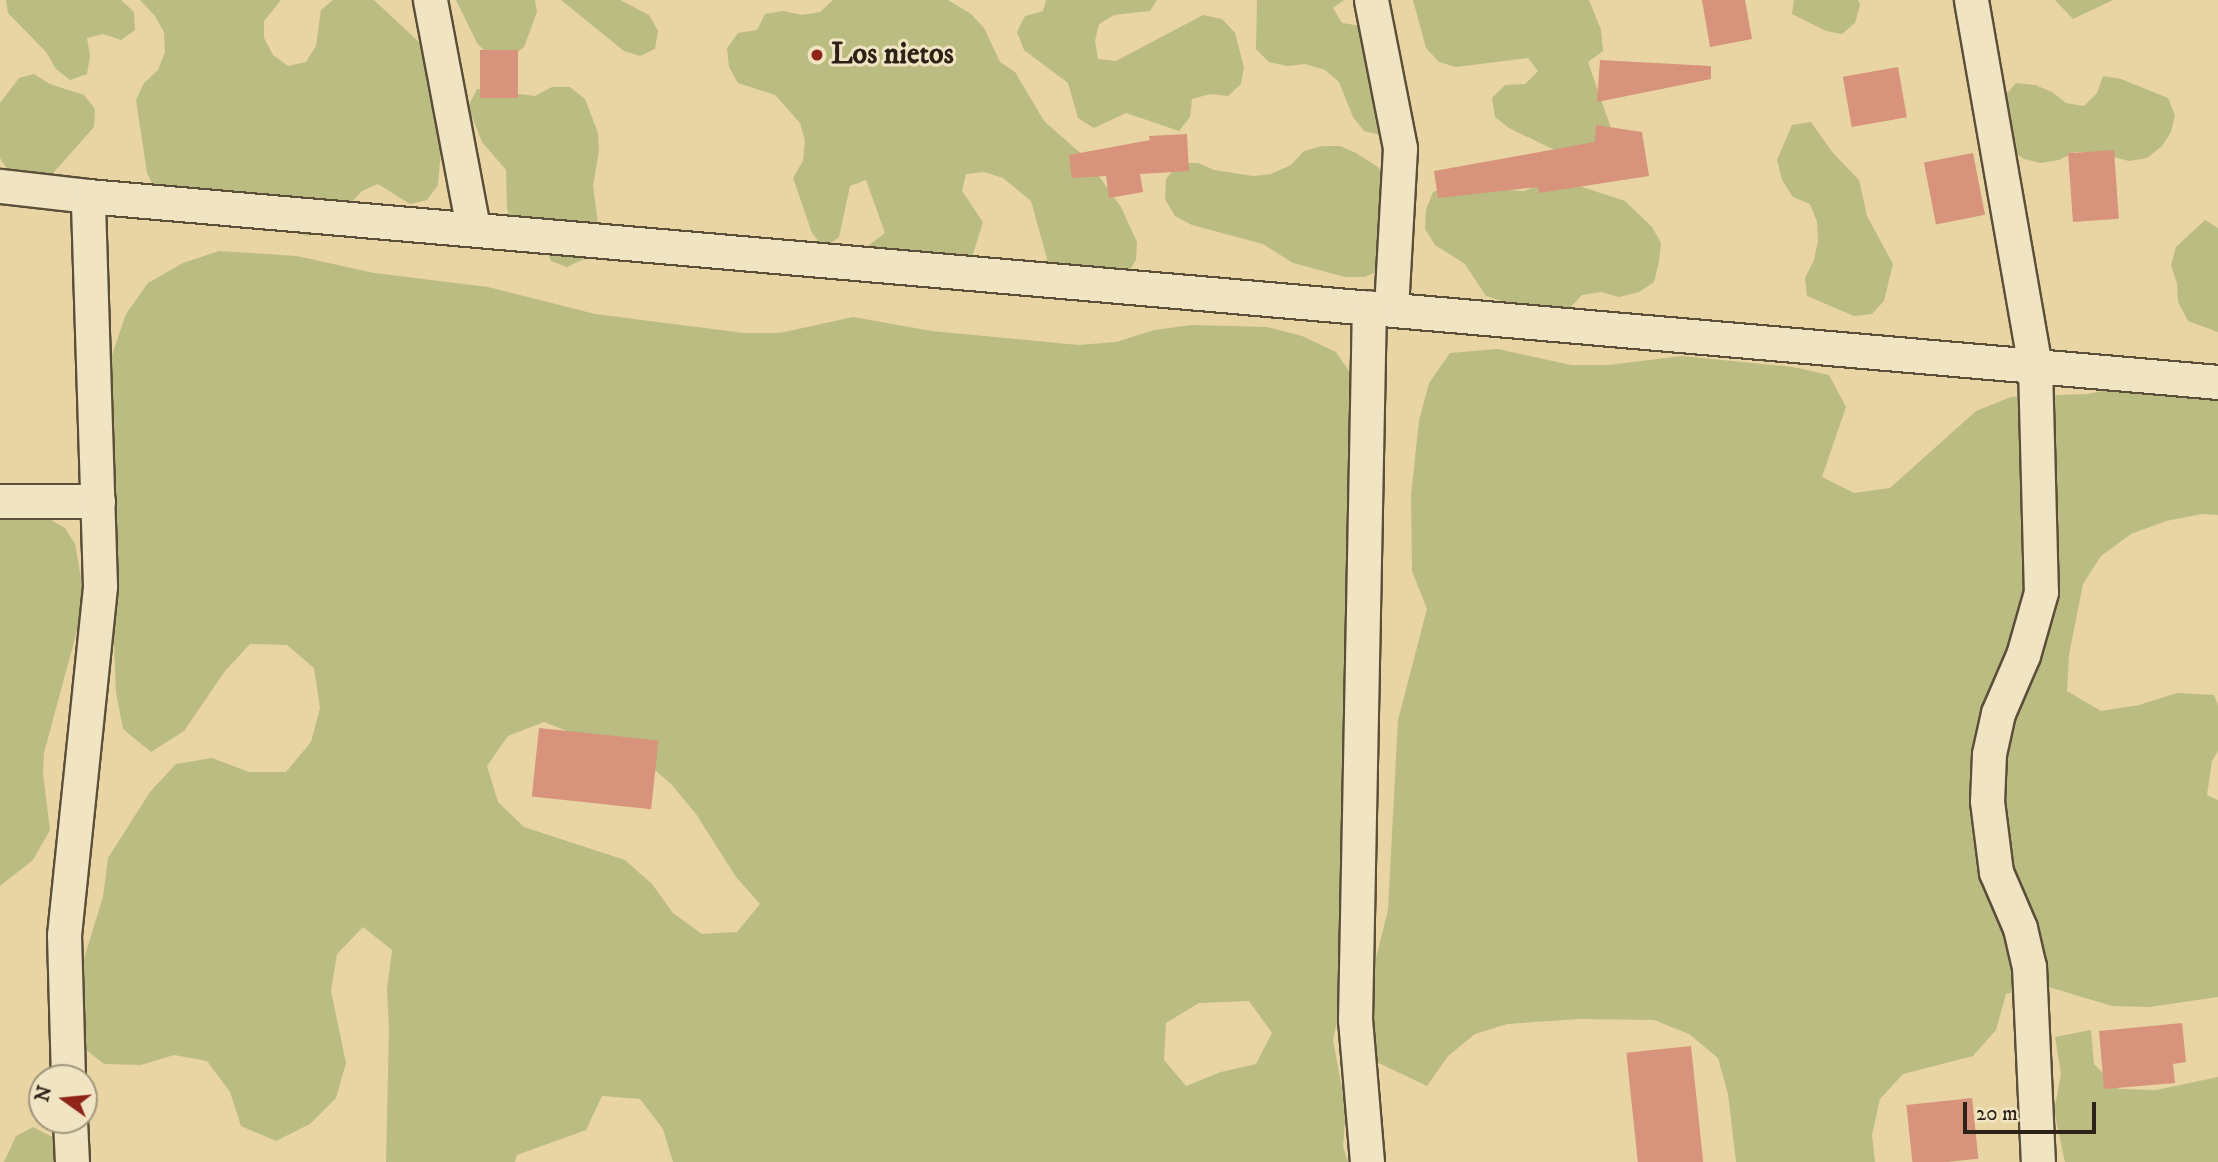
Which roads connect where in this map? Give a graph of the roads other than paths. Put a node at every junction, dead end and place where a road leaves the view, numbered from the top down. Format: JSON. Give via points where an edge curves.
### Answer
{"nodes":[{"id":1,"x":430,"y":0,"type":"edge"},
{"id":2,"x":1371,"y":0,"type":"edge"},
{"id":3,"x":1971,"y":0,"type":"edge"},
{"id":4,"x":0,"y":186,"type":"edge"},
{"id":5,"x":88,"y":196,"type":"junction"},
{"id":6,"x":473,"y":228,"type":"junction"},
{"id":7,"x":1380,"y":308,"type":"junction"},
{"id":8,"x":2035,"y":366,"type":"junction"},
{"id":9,"x":2218,"y":382,"type":"edge"},
{"id":10,"x":98,"y":501,"type":"junction"},
{"id":11,"x":0,"y":502,"type":"edge"},
{"id":12,"x":68,"y":1064,"type":"edge"},
{"id":13,"x":71,"y":1134,"type":"edge"},
{"id":14,"x":72,"y":1162,"type":"edge"},
{"id":15,"x":1367,"y":1162,"type":"edge"},
{"id":16,"x":2038,"y":1162,"type":"edge"}],
"edges":[{"from":1,"to":6,"type":"street"},
{"from":2,"to":7,"type":"street","via":[[1400,148]]},
{"from":3,"to":8,"type":"street"},
{"from":4,"to":5,"type":"street"},
{"from":5,"to":6,"type":"street"},
{"from":5,"to":10,"type":"street"},
{"from":6,"to":7,"type":"street"},
{"from":7,"to":8,"type":"street"},
{"from":7,"to":15,"type":"street","via":[[1355,1020]]},
{"from":8,"to":9,"type":"street"},
{"from":8,"to":16,"type":"street","via":[[2041,592],[2023,655],[1998,713],[1989,754],[1987,801],[1996,872],[2020,928],[2029,966]]},
{"from":10,"to":11,"type":"street"},
{"from":10,"to":12,"type":"street","via":[[100,586],[64,935]]},
{"from":13,"to":14,"type":"street"}]}
